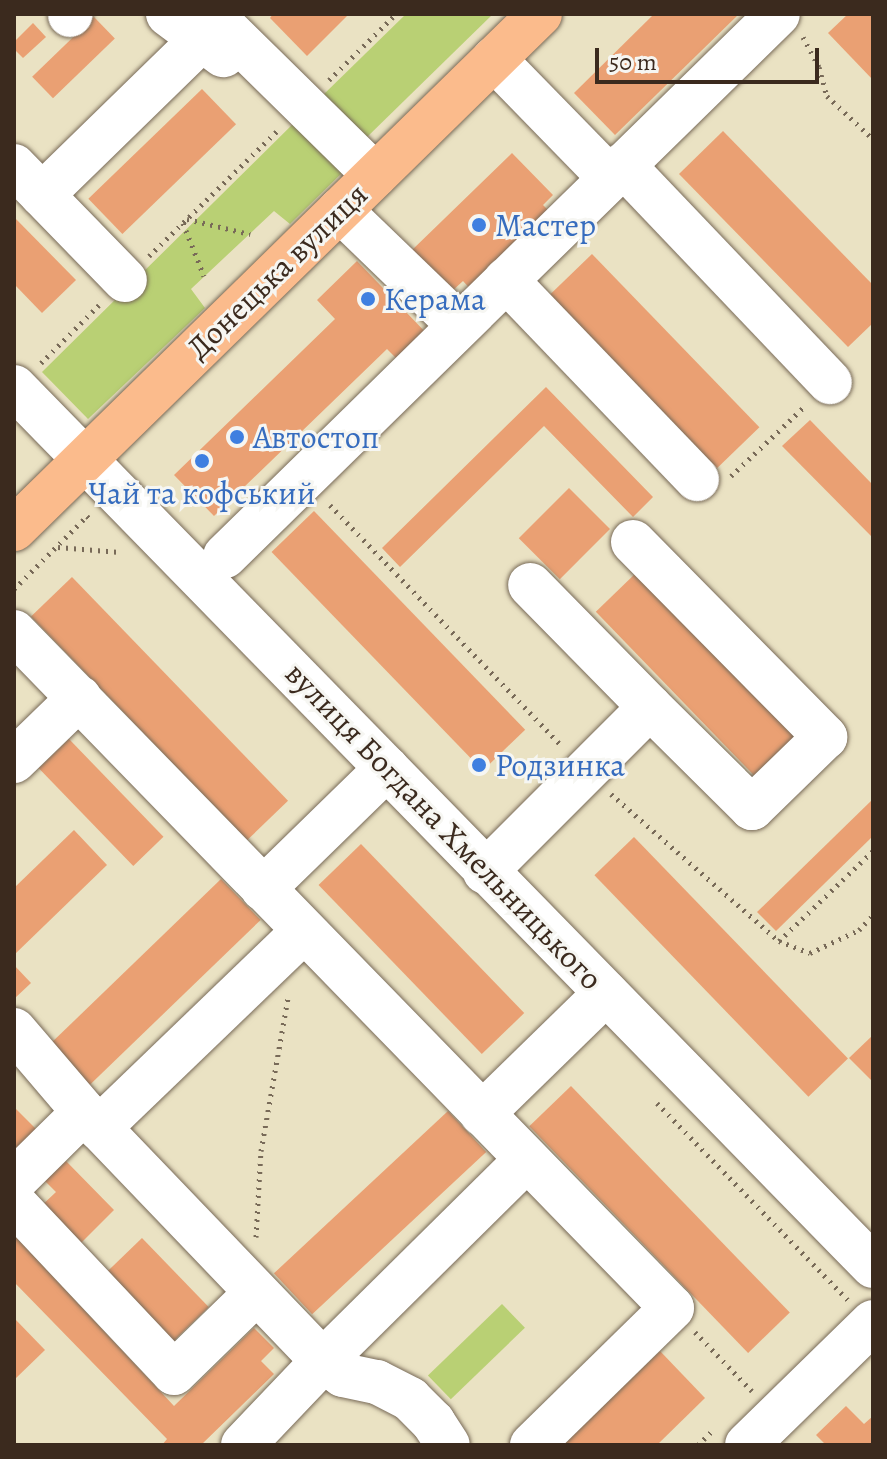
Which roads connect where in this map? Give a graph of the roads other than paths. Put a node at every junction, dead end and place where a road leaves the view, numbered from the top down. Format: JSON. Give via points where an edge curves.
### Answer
{"nodes":[{"id":1,"x":540,"y":14,"type":"edge"},
{"id":2,"x":206,"y":21,"type":"edge"},
{"id":3,"x":790,"y":24,"type":"edge"},
{"id":4,"x":494,"y":59,"type":"junction"},
{"id":5,"x":616,"y":172,"type":"junction"},
{"id":6,"x":375,"y":175,"type":"junction"},
{"id":7,"x":28,"y":181,"type":"edge"},
{"id":8,"x":340,"y":210,"type":"junction"},
{"id":9,"x":125,"y":280,"type":"road end"},
{"id":10,"x":506,"y":280,"type":"junction"},
{"id":11,"x":459,"y":325,"type":"junction"},
{"id":12,"x":24,"y":378,"type":"edge"},
{"id":13,"x":830,"y":382,"type":"road end"},
{"id":14,"x":85,"y":459,"type":"junction"},
{"id":15,"x":697,"y":479,"type":"road end"},
{"id":16,"x":14,"y":529,"type":"edge"},
{"id":17,"x":633,"y":542,"type":"dead end"},
{"id":18,"x":225,"y":556,"type":"dead end"},
{"id":19,"x":530,"y":585,"type":"dead end"},
{"id":20,"x":14,"y":632,"type":"edge"},
{"id":21,"x":79,"y":698,"type":"junction"},
{"id":22,"x":650,"y":707,"type":"junction"},
{"id":23,"x":14,"y":761,"type":"edge"},
{"id":24,"x":387,"y":768,"type":"junction"},
{"id":25,"x":485,"y":872,"type":"junction"},
{"id":26,"x":263,"y":889,"type":"junction"},
{"id":27,"x":304,"y":931,"type":"junction"},
{"id":28,"x":606,"y":993,"type":"junction"},
{"id":29,"x":14,"y":1030,"type":"edge"},
{"id":30,"x":482,"y":1114,"type":"junction"},
{"id":31,"x":92,"y":1120,"type":"junction"},
{"id":32,"x":526,"y":1160,"type":"junction"},
{"id":33,"x":14,"y":1181,"type":"edge"},
{"id":34,"x":14,"y":1203,"type":"edge"},
{"id":35,"x":873,"y":1266,"type":"edge"},
{"id":36,"x":256,"y":1293,"type":"junction"},
{"id":37,"x":855,"y":1316,"type":"edge"},
{"id":38,"x":323,"y":1361,"type":"junction"},
{"id":39,"x":733,"y":1434,"type":"edge"},
{"id":40,"x":243,"y":1445,"type":"edge"},
{"id":41,"x":448,"y":1445,"type":"edge"},
{"id":42,"x":532,"y":1445,"type":"edge"}],
"edges":[{"from":1,"to":4,"type":"main road","name":"Донецька вулиця"},
{"from":2,"to":6,"type":"street"},
{"from":2,"to":7,"type":"street"},
{"from":3,"to":5,"type":"street"},
{"from":4,"to":5,"type":"street"},
{"from":4,"to":6,"type":"main road","name":"Донецька вулиця"},
{"from":5,"to":10,"type":"street"},
{"from":5,"to":13,"type":"street"},
{"from":6,"to":8,"type":"main road","name":"Донецька вулиця"},
{"from":7,"to":9,"type":"street"},
{"from":8,"to":11,"type":"street"},
{"from":8,"to":14,"type":"main road","name":"Донецька вулиця"},
{"from":10,"to":11,"type":"street"},
{"from":10,"to":15,"type":"street"},
{"from":11,"to":18,"type":"street"},
{"from":12,"to":14,"type":"street","name":"вулиця Богдана Хмельницького"},
{"from":14,"to":16,"type":"main road","name":"Донецька вулиця"},
{"from":14,"to":24,"type":"street","name":"вулиця Богдана Хмельницького"},
{"from":17,"to":22,"type":"street","via":[[825,737],[752,808]]},
{"from":19,"to":22,"type":"street"},
{"from":20,"to":21,"type":"street"},
{"from":21,"to":23,"type":"street"},
{"from":21,"to":26,"type":"street"},
{"from":22,"to":25,"type":"street"},
{"from":24,"to":25,"type":"street","name":"вулиця Богдана Хмельницького"},
{"from":24,"to":26,"type":"street"},
{"from":25,"to":28,"type":"street","name":"вулиця Богдана Хмельницького"},
{"from":26,"to":27,"type":"street"},
{"from":27,"to":30,"type":"street"},
{"from":27,"to":31,"type":"street"},
{"from":28,"to":30,"type":"street"},
{"from":28,"to":35,"type":"street","name":"вулиця Богдана Хмельницького"},
{"from":29,"to":31,"type":"street"},
{"from":30,"to":32,"type":"street"},
{"from":31,"to":33,"type":"street"},
{"from":31,"to":36,"type":"street"},
{"from":32,"to":38,"type":"street"},
{"from":32,"to":42,"type":"street","via":[[672,1308]]},
{"from":34,"to":36,"type":"street","via":[[174,1373]]},
{"from":36,"to":38,"type":"street"},
{"from":37,"to":39,"type":"street"},
{"from":38,"to":40,"type":"street"},
{"from":38,"to":41,"type":"street","via":[[343,1375],[377,1382],[410,1399]]}]}
